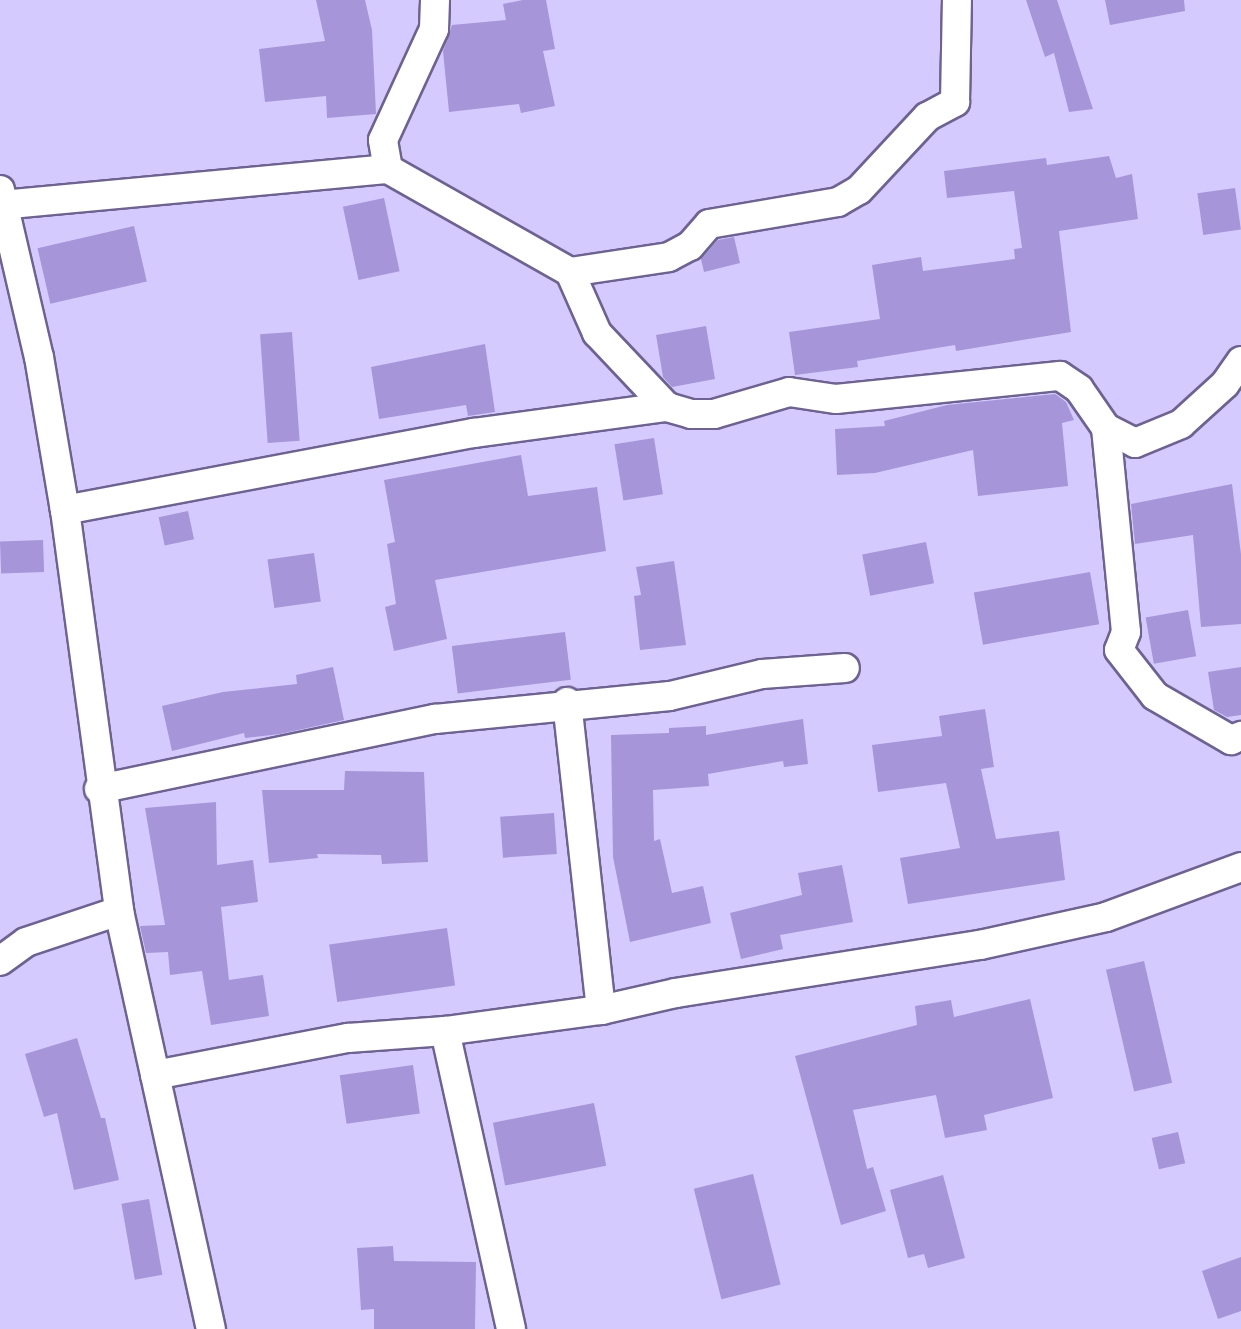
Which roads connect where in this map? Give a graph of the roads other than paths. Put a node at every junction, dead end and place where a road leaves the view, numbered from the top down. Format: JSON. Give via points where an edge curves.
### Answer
{"nodes":[{"id":1,"x":435,"y":0,"type":"edge"},
{"id":2,"x":957,"y":0,"type":"edge"},
{"id":3,"x":388,"y":168,"type":"junction"},
{"id":4,"x":1,"y":199,"type":"edge"},
{"id":5,"x":570,"y":272,"type":"junction"},
{"id":6,"x":1241,"y":361,"type":"edge"},
{"id":7,"x":667,"y":407,"type":"junction"},
{"id":8,"x":1106,"y":428,"type":"junction"},
{"id":9,"x":64,"y":510,"type":"junction"},
{"id":10,"x":845,"y":668,"type":"dead end"},
{"id":11,"x":568,"y":702,"type":"junction"},
{"id":12,"x":1241,"y":736,"type":"edge"},
{"id":13,"x":100,"y":790,"type":"junction"},
{"id":14,"x":1241,"y":867,"type":"edge"},
{"id":15,"x":119,"y":912,"type":"junction"},
{"id":16,"x":0,"y":961,"type":"edge"},
{"id":17,"x":601,"y":1010,"type":"junction"},
{"id":18,"x":445,"y":1031,"type":"junction"},
{"id":19,"x":155,"y":1075,"type":"junction"},
{"id":20,"x":211,"y":1329,"type":"edge"},
{"id":21,"x":512,"y":1329,"type":"edge"}],
"edges":[{"from":1,"to":3,"type":"street","via":[[434,29],[383,140]]},
{"from":2,"to":5,"type":"street","via":[[955,102],[927,117],[859,190],[838,202],[709,224],[690,246],[669,256]]},
{"from":3,"to":4,"type":"street"},
{"from":3,"to":5,"type":"street"},
{"from":4,"to":9,"type":"street","via":[[39,357]]},
{"from":5,"to":7,"type":"street","via":[[597,333]]},
{"from":6,"to":8,"type":"street","via":[[1182,424],[1135,443]]},
{"from":7,"to":8,"type":"street","via":[[714,414],[788,392],[836,398],[1060,376],[1079,389]]},
{"from":7,"to":9,"type":"street","via":[[474,432]]},
{"from":8,"to":12,"type":"street","via":[[1126,632],[1119,650],[1155,696],[1231,740]]},
{"from":9,"to":13,"type":"street"},
{"from":10,"to":11,"type":"street","via":[[762,674],[670,696]]},
{"from":11,"to":13,"type":"street","via":[[434,718]]},
{"from":11,"to":17,"type":"street"},
{"from":13,"to":15,"type":"street"},
{"from":14,"to":17,"type":"street","via":[[1106,917]]},
{"from":15,"to":16,"type":"street","via":[[26,942]]},
{"from":15,"to":19,"type":"street"},
{"from":17,"to":18,"type":"street"},
{"from":18,"to":19,"type":"street","via":[[348,1038]]},
{"from":18,"to":21,"type":"street"},
{"from":19,"to":20,"type":"street"}]}
